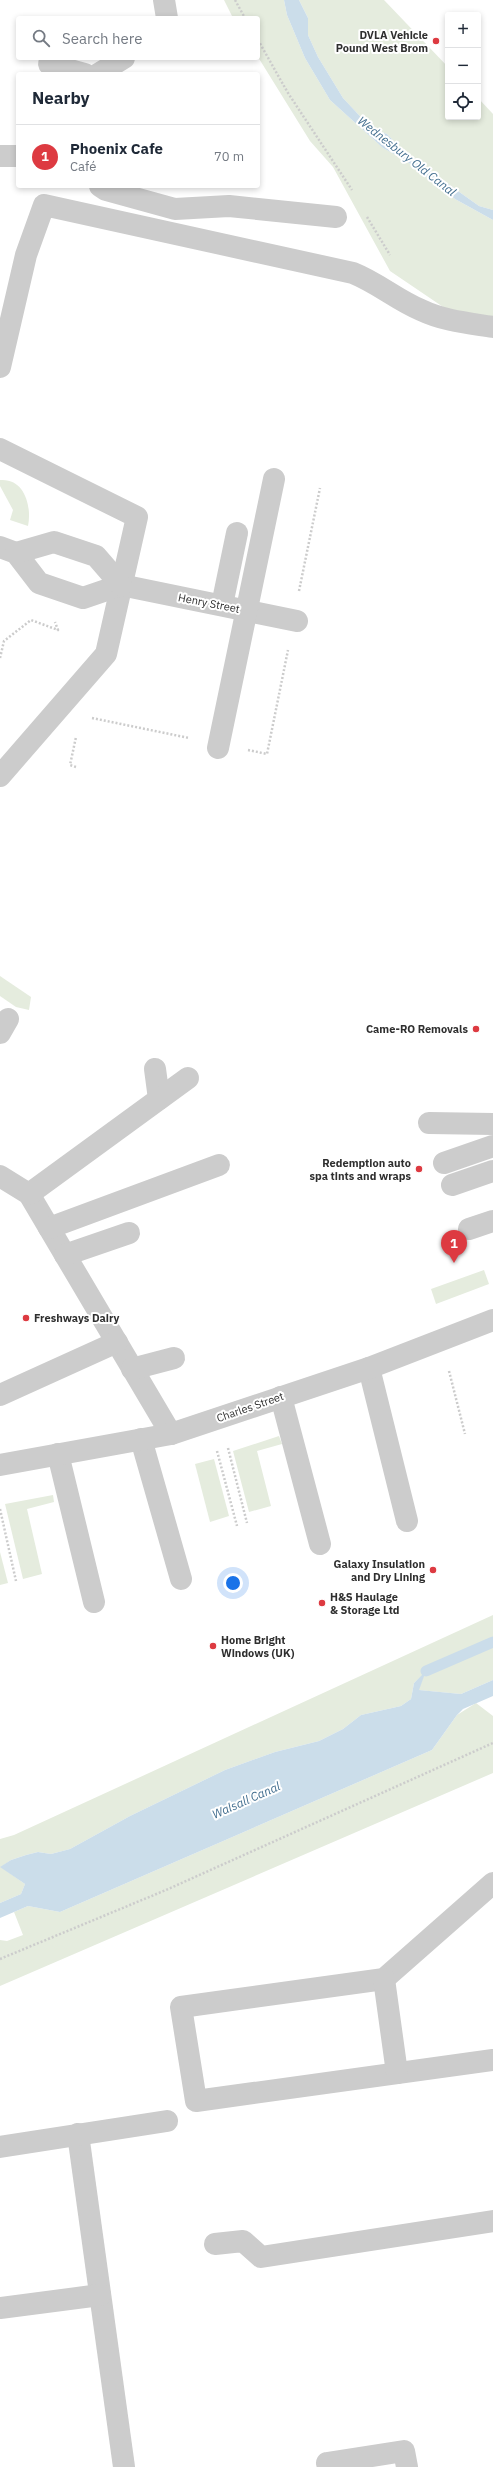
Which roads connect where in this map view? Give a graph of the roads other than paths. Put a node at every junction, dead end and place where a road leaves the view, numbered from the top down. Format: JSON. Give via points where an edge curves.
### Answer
{"nodes":[{"id":1,"x":164,"y":0,"type":"edge"},
{"id":2,"x":167,"y":16,"type":"edge"},
{"id":3,"x":80,"y":60,"type":"edge"},
{"id":4,"x":121,"y":60,"type":"edge"},
{"id":5,"x":49,"y":64,"type":"dead end"},
{"id":6,"x":78,"y":72,"type":"edge"},
{"id":7,"x":90,"y":72,"type":"edge"},
{"id":8,"x":101,"y":72,"type":"edge"},
{"id":9,"x":0,"y":156,"type":"edge"},
{"id":10,"x":16,"y":156,"type":"edge"},
{"id":11,"x":103,"y":188,"type":"edge"},
{"id":12,"x":336,"y":217,"type":"dead end"},
{"id":13,"x":493,"y":327,"type":"edge"},
{"id":14,"x":0,"y":366,"type":"edge"},
{"id":15,"x":0,"y":449,"type":"edge"},
{"id":16,"x":274,"y":478,"type":"dead end"},
{"id":17,"x":237,"y":533,"type":"dead end"},
{"id":18,"x":8,"y":550,"type":"edge"},
{"id":19,"x":121,"y":585,"type":"junction"},
{"id":20,"x":222,"y":606,"type":"junction"},
{"id":21,"x":247,"y":610,"type":"junction"},
{"id":22,"x":297,"y":621,"type":"dead end"},
{"id":23,"x":218,"y":748,"type":"dead end"},
{"id":24,"x":0,"y":776,"type":"edge"},
{"id":25,"x":155,"y":1069,"type":"dead end"},
{"id":26,"x":188,"y":1078,"type":"dead end"},
{"id":27,"x":159,"y":1099,"type":"junction"},
{"id":28,"x":429,"y":1123,"type":"dead end"},
{"id":29,"x":493,"y":1124,"type":"edge"},
{"id":30,"x":493,"y":1146,"type":"edge"},
{"id":31,"x":444,"y":1163,"type":"dead end"},
{"id":32,"x":219,"y":1165,"type":"dead end"},
{"id":33,"x":493,"y":1171,"type":"edge"},
{"id":34,"x":2,"y":1183,"type":"edge"},
{"id":35,"x":452,"y":1185,"type":"dead end"},
{"id":36,"x":29,"y":1194,"type":"junction"},
{"id":37,"x":493,"y":1221,"type":"edge"},
{"id":38,"x":49,"y":1228,"type":"junction"},
{"id":39,"x":469,"y":1229,"type":"dead end"},
{"id":40,"x":128,"y":1233,"type":"dead end"},
{"id":41,"x":65,"y":1255,"type":"junction"},
{"id":42,"x":493,"y":1320,"type":"edge"},
{"id":43,"x":117,"y":1342,"type":"junction"},
{"id":44,"x":174,"y":1358,"type":"dead end"},
{"id":45,"x":369,"y":1368,"type":"junction"},
{"id":46,"x":132,"y":1369,"type":"junction"},
{"id":47,"x":0,"y":1395,"type":"edge"},
{"id":48,"x":281,"y":1397,"type":"junction"},
{"id":49,"x":171,"y":1434,"type":"junction"},
{"id":50,"x":141,"y":1439,"type":"junction"},
{"id":51,"x":58,"y":1454,"type":"junction"},
{"id":52,"x":0,"y":1465,"type":"edge"},
{"id":53,"x":407,"y":1521,"type":"dead end"},
{"id":54,"x":320,"y":1544,"type":"dead end"},
{"id":55,"x":181,"y":1579,"type":"dead end"},
{"id":56,"x":94,"y":1602,"type":"dead end"},
{"id":57,"x":493,"y":1883,"type":"edge"},
{"id":58,"x":384,"y":1979,"type":"junction"},
{"id":59,"x":493,"y":2060,"type":"edge"},
{"id":60,"x":397,"y":2073,"type":"junction"},
{"id":61,"x":167,"y":2121,"type":"dead end"},
{"id":62,"x":78,"y":2134,"type":"junction"},
{"id":63,"x":0,"y":2146,"type":"edge"},
{"id":64,"x":493,"y":2221,"type":"edge"},
{"id":65,"x":215,"y":2244,"type":"dead end"},
{"id":66,"x":100,"y":2295,"type":"junction"},
{"id":67,"x":0,"y":2308,"type":"edge"},
{"id":68,"x":124,"y":2467,"type":"edge"},
{"id":69,"x":328,"y":2467,"type":"edge"},
{"id":70,"x":407,"y":2467,"type":"edge"}],
"edges":[{"from":1,"to":2,"type":"street"},
{"from":3,"to":7,"type":"street"},
{"from":4,"to":8,"type":"street"},
{"from":5,"to":6,"type":"street"},
{"from":9,"to":10,"type":"street"},
{"from":11,"to":12,"type":"street","via":[[174,208],[229,206]]},
{"from":13,"to":14,"type":"street","via":[[444,319],[420,310],[370,280],[353,273],[44,205],[26,255]]},
{"from":15,"to":19,"type":"street","via":[[137,517]]},
{"from":16,"to":21,"type":"street"},
{"from":17,"to":20,"type":"street"},
{"from":18,"to":19,"type":"street","via":[[54,542],[96,556]]},
{"from":18,"to":19,"type":"street","via":[[39,583],[83,598]]},
{"from":19,"to":20,"type":"street","name":"Henry Street"},
{"from":19,"to":24,"type":"street","via":[[106,654]]},
{"from":20,"to":21,"type":"street","name":"Henry Street"},
{"from":21,"to":22,"type":"street","name":"Henry Street"},
{"from":21,"to":23,"type":"street"},
{"from":25,"to":27,"type":"street"},
{"from":26,"to":27,"type":"street"},
{"from":27,"to":36,"type":"street"},
{"from":28,"to":29,"type":"street"},
{"from":30,"to":31,"type":"street"},
{"from":32,"to":38,"type":"street"},
{"from":33,"to":35,"type":"street"},
{"from":34,"to":36,"type":"street"},
{"from":36,"to":38,"type":"street"},
{"from":37,"to":39,"type":"street"},
{"from":38,"to":41,"type":"street"},
{"from":40,"to":41,"type":"street"},
{"from":41,"to":43,"type":"street"},
{"from":42,"to":45,"type":"street","name":"Charles Street"},
{"from":43,"to":46,"type":"street"},
{"from":43,"to":47,"type":"street"},
{"from":44,"to":46,"type":"street"},
{"from":45,"to":48,"type":"street","name":"Charles Street"},
{"from":45,"to":53,"type":"street"},
{"from":46,"to":49,"type":"street"},
{"from":48,"to":49,"type":"street","name":"Charles Street"},
{"from":48,"to":54,"type":"street"},
{"from":49,"to":50,"type":"street","name":"Charles Street"},
{"from":50,"to":51,"type":"street","name":"Charles Street"},
{"from":50,"to":55,"type":"street"},
{"from":51,"to":52,"type":"street","name":"Charles Street"},
{"from":51,"to":56,"type":"street"},
{"from":57,"to":58,"type":"street"},
{"from":58,"to":60,"type":"street"},
{"from":58,"to":60,"type":"street","via":[[182,2007],[196,2101]]},
{"from":59,"to":60,"type":"street"},
{"from":61,"to":62,"type":"street"},
{"from":62,"to":63,"type":"street"},
{"from":62,"to":66,"type":"street"},
{"from":64,"to":65,"type":"street","via":[[261,2257],[243,2240]]},
{"from":66,"to":67,"type":"street"},
{"from":66,"to":68,"type":"street"},
{"from":69,"to":70,"type":"street","via":[[327,2463],[404,2451]]}]}
